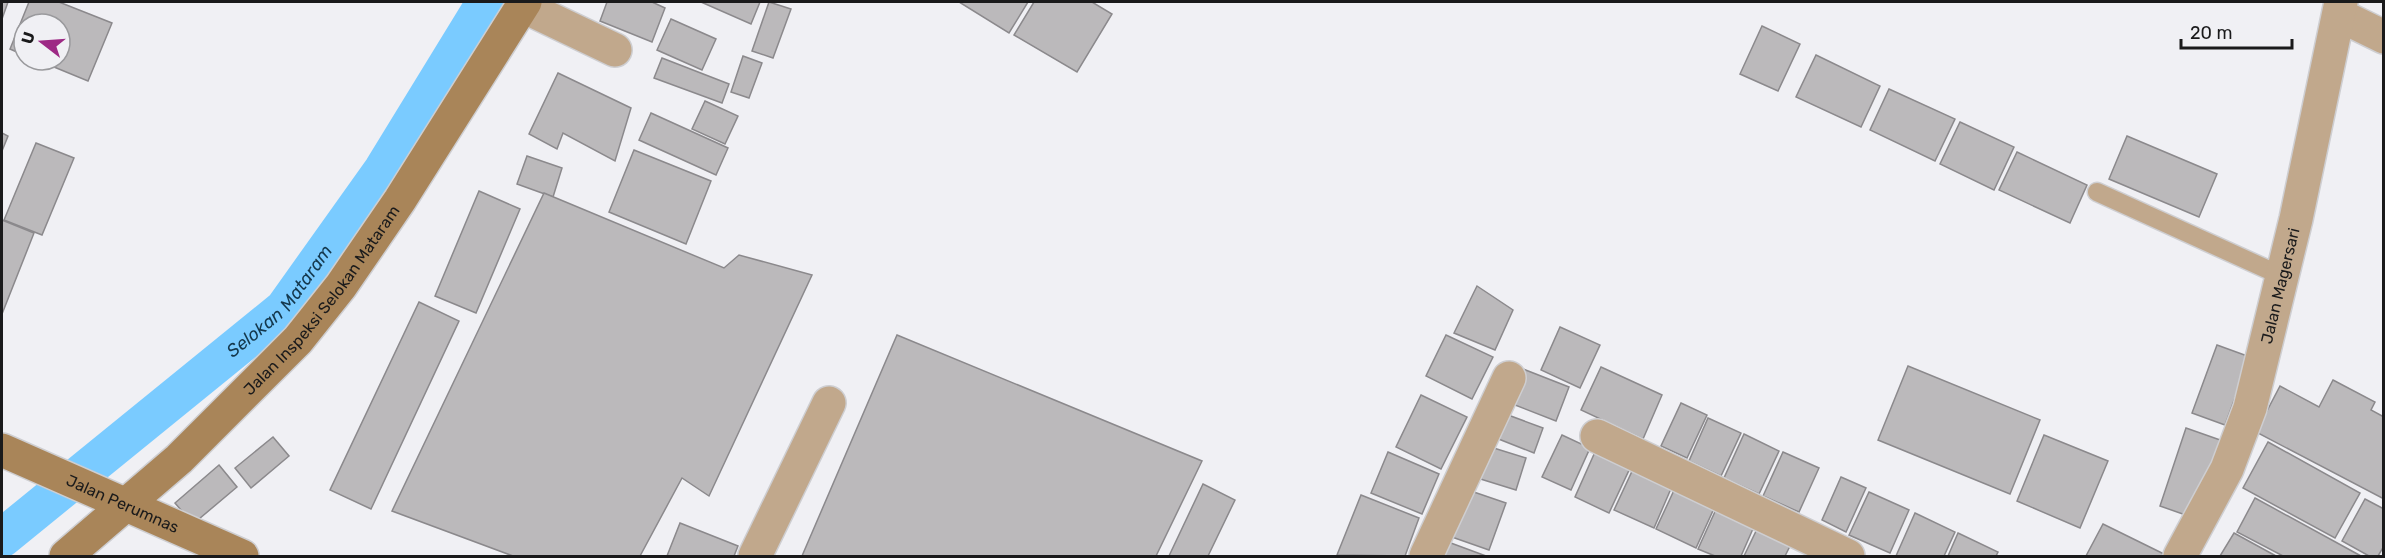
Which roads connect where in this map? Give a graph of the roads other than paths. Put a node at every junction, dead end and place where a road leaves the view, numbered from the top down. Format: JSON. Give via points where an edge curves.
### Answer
{"nodes":[{"id":1,"x":524,"y":4,"type":"edge"},
{"id":2,"x":2340,"y":8,"type":"edge"},
{"id":3,"x":2384,"y":37,"type":"edge"},
{"id":4,"x":615,"y":50,"type":"dead end"},
{"id":5,"x":2097,"y":192,"type":"dead end"},
{"id":6,"x":2282,"y":276,"type":"junction"},
{"id":7,"x":1509,"y":378,"type":"dead end"},
{"id":8,"x":829,"y":403,"type":"dead end"},
{"id":9,"x":1597,"y":436,"type":"dead end"},
{"id":10,"x":7,"y":453,"type":"edge"},
{"id":11,"x":126,"y":505,"type":"junction"},
{"id":12,"x":66,"y":556,"type":"edge"},
{"id":13,"x":242,"y":556,"type":"edge"},
{"id":14,"x":755,"y":556,"type":"edge"},
{"id":15,"x":1426,"y":556,"type":"edge"},
{"id":16,"x":1848,"y":556,"type":"edge"},
{"id":17,"x":2180,"y":556,"type":"edge"}],
"edges":[{"from":1,"to":4,"type":"street"},
{"from":1,"to":11,"type":"main road","name":"Jalan Inspeksi Selokan Mataram","via":[[341,286],[298,340],[179,459]]},
{"from":2,"to":3,"type":"street"},
{"from":2,"to":6,"type":"street","name":"Jalan Magersari"},
{"from":5,"to":6,"type":"lane"},
{"from":6,"to":17,"type":"street","name":"Jalan Magersari","via":[[2250,408],[2227,469]]},
{"from":7,"to":15,"type":"street"},
{"from":8,"to":14,"type":"street"},
{"from":9,"to":16,"type":"street"},
{"from":10,"to":11,"type":"main road","name":"Jalan Perumnas"},
{"from":11,"to":12,"type":"main road","name":"Jalan Inspeksi Selokan Mataram"},
{"from":11,"to":13,"type":"main road","name":"Jalan Perumnas"}]}
